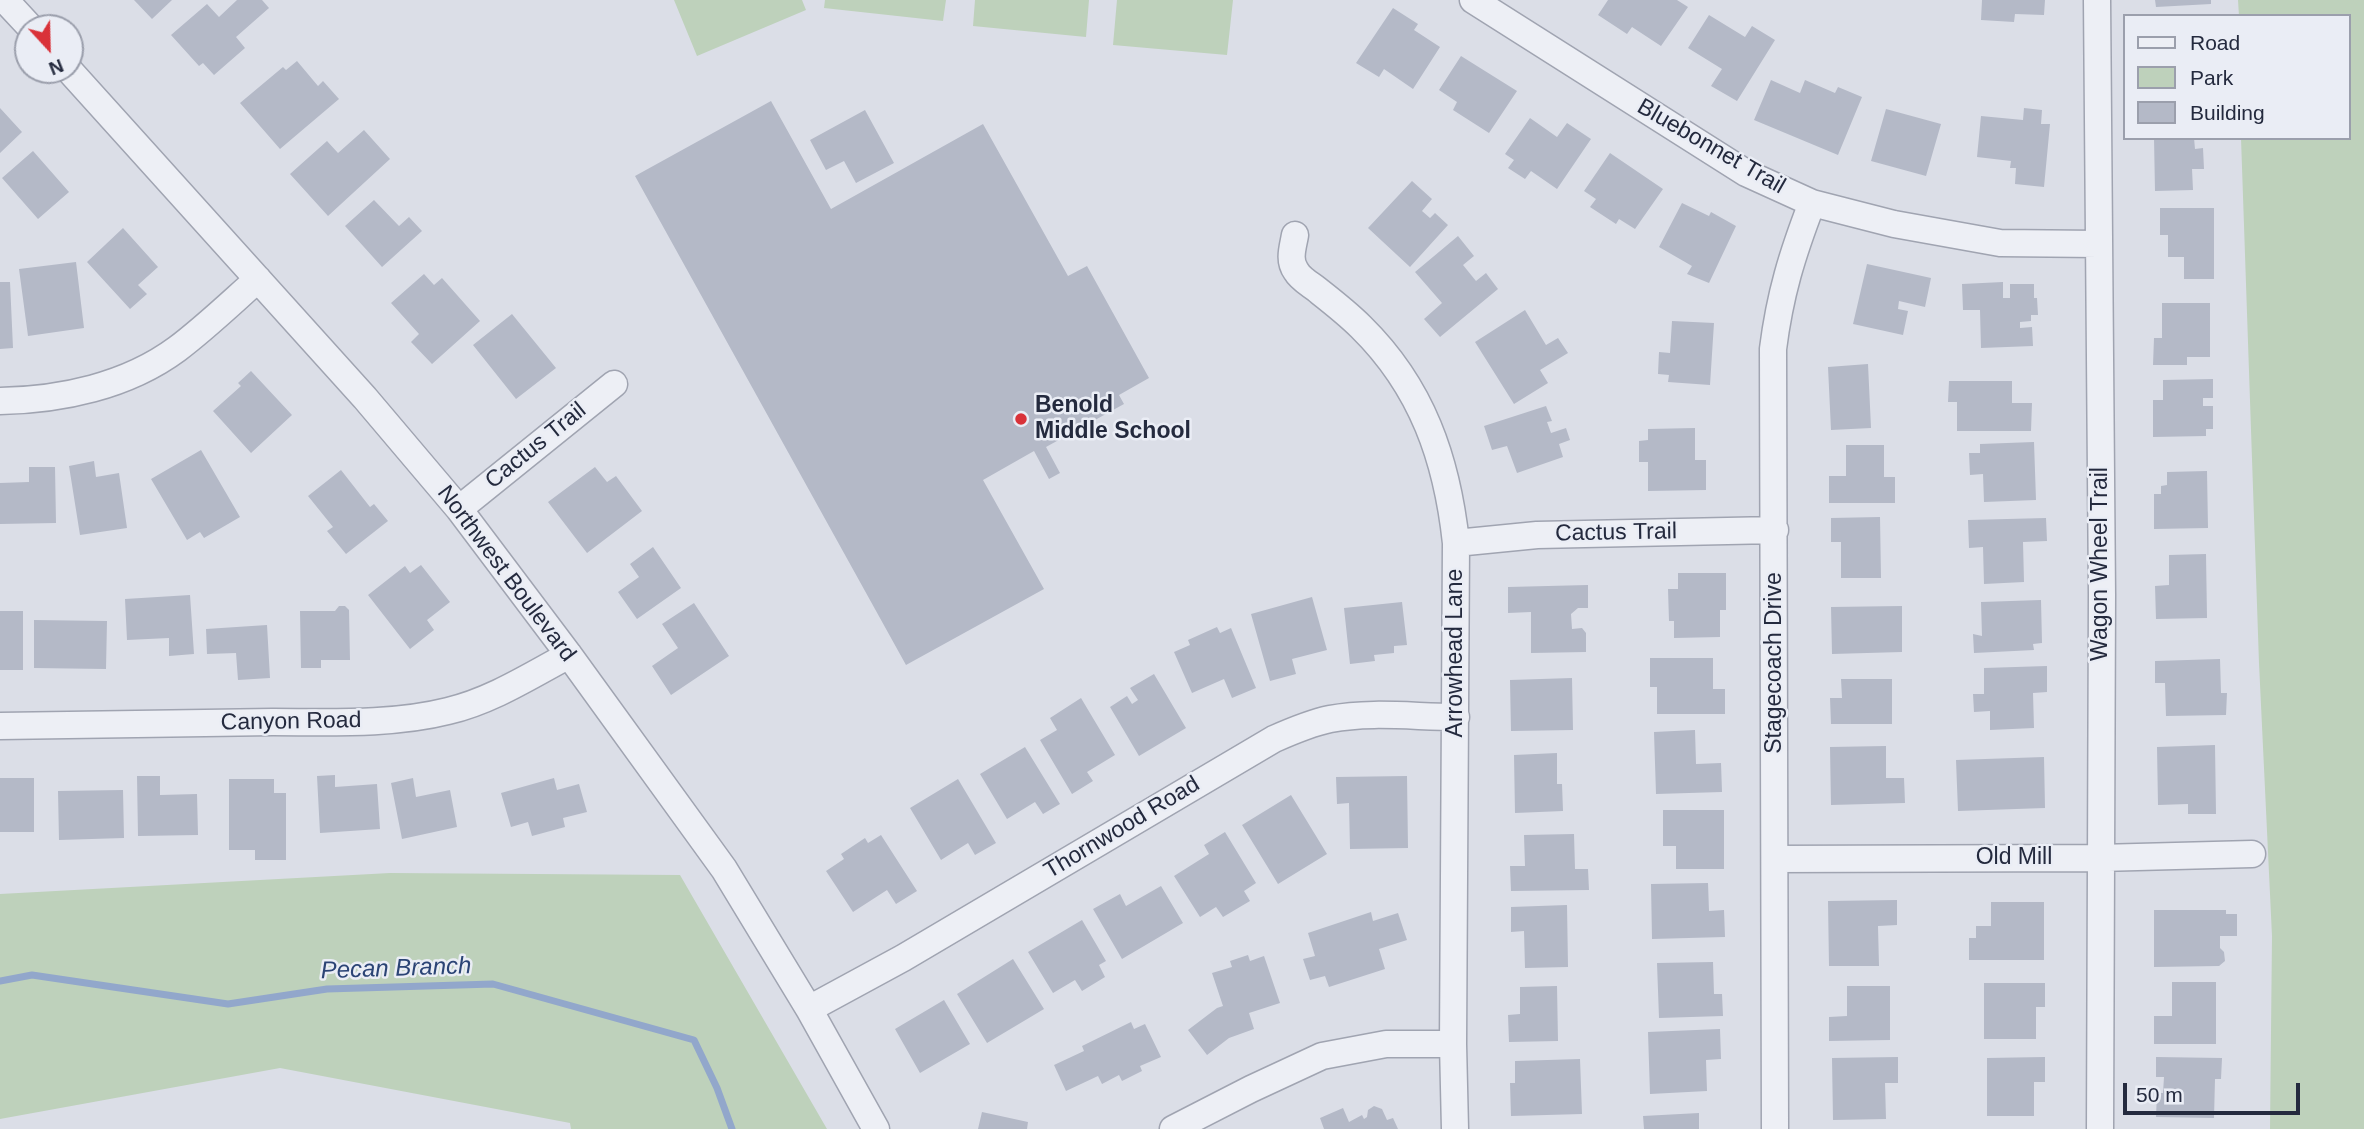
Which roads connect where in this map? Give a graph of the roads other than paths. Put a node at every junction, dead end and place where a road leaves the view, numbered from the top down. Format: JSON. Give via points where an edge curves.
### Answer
{"nodes":[{"id":1,"x":5,"y":0,"type":"edge"},
{"id":2,"x":1473,"y":0,"type":"edge"},
{"id":3,"x":2097,"y":0,"type":"edge"},
{"id":4,"x":18,"y":14,"type":"edge"},
{"id":5,"x":82,"y":84,"type":"edge"},
{"id":6,"x":1812,"y":203,"type":"junction"},
{"id":7,"x":1295,"y":235,"type":"dead end"},
{"id":8,"x":2098,"y":244,"type":"junction"},
{"id":9,"x":258,"y":279,"type":"junction"},
{"id":10,"x":614,"y":384,"type":"dead end"},
{"id":11,"x":0,"y":401,"type":"edge"},
{"id":12,"x":459,"y":509,"type":"junction"},
{"id":13,"x":1775,"y":530,"type":"junction"},
{"id":14,"x":1456,"y":542,"type":"junction"},
{"id":15,"x":569,"y":655,"type":"junction"},
{"id":16,"x":1456,"y":718,"type":"junction"},
{"id":17,"x":0,"y":726,"type":"edge"},
{"id":18,"x":2252,"y":854,"type":"dead end"},
{"id":19,"x":2099,"y":858,"type":"junction"},
{"id":20,"x":1775,"y":859,"type":"junction"},
{"id":21,"x":808,"y":1009,"type":"junction"},
{"id":22,"x":1453,"y":1044,"type":"junction"},
{"id":23,"x":876,"y":1129,"type":"edge"},
{"id":24,"x":1172,"y":1129,"type":"edge"},
{"id":25,"x":1455,"y":1129,"type":"edge"},
{"id":26,"x":1775,"y":1129,"type":"edge"},
{"id":27,"x":2100,"y":1129,"type":"edge"}],
"edges":[{"from":1,"to":4,"type":"street"},
{"from":2,"to":6,"type":"street","name":"Bluebonnet Trail","via":[[1746,173]]},
{"from":3,"to":8,"type":"street","name":"Wagon Wheel Trail"},
{"from":5,"to":9,"type":"street","name":"Northwest Boulevard"},
{"from":6,"to":8,"type":"street","name":"Bluebonnet Trail","via":[[2000,243]]},
{"from":6,"to":13,"type":"street","name":"Stagecoach Drive","via":[[1778,307],[1773,349]]},
{"from":7,"to":14,"type":"street","name":"Arrowhead Lane","via":[[1294,270],[1369,335],[1418,404],[1441,457]]},
{"from":8,"to":19,"type":"street","name":"Wagon Wheel Trail"},
{"from":9,"to":11,"type":"street","via":[[177,349],[135,372],[76,393]]},
{"from":9,"to":12,"type":"street","name":"Northwest Boulevard"},
{"from":10,"to":12,"type":"street","name":"Cactus Trail"},
{"from":12,"to":15,"type":"street","name":"Northwest Boulevard"},
{"from":13,"to":14,"type":"street","name":"Cactus Trail","via":[[1537,535]]},
{"from":13,"to":20,"type":"street","name":"Stagecoach Drive"},
{"from":14,"to":16,"type":"street","name":"Arrowhead Lane"},
{"from":15,"to":17,"type":"street","name":"Canyon Road","via":[[478,702],[423,716],[355,722]]},
{"from":15,"to":21,"type":"street","name":"Northwest Boulevard","via":[[724,869]]},
{"from":16,"to":21,"type":"street","name":"Thornwood Road","via":[[1360,715],[1331,719],[1274,739]]},
{"from":16,"to":22,"type":"street","name":"Arrowhead Lane"},
{"from":18,"to":19,"type":"street","name":"Old Mill"},
{"from":19,"to":20,"type":"street","name":"Old Mill"},
{"from":19,"to":27,"type":"street","name":"Wagon Wheel Trail"},
{"from":20,"to":26,"type":"street","name":"Stagecoach Drive"},
{"from":21,"to":23,"type":"street","name":"Northwest Boulevard"},
{"from":22,"to":24,"type":"street","via":[[1386,1044],[1322,1056]]},
{"from":22,"to":25,"type":"street","name":"Arrowhead Lane"}]}
